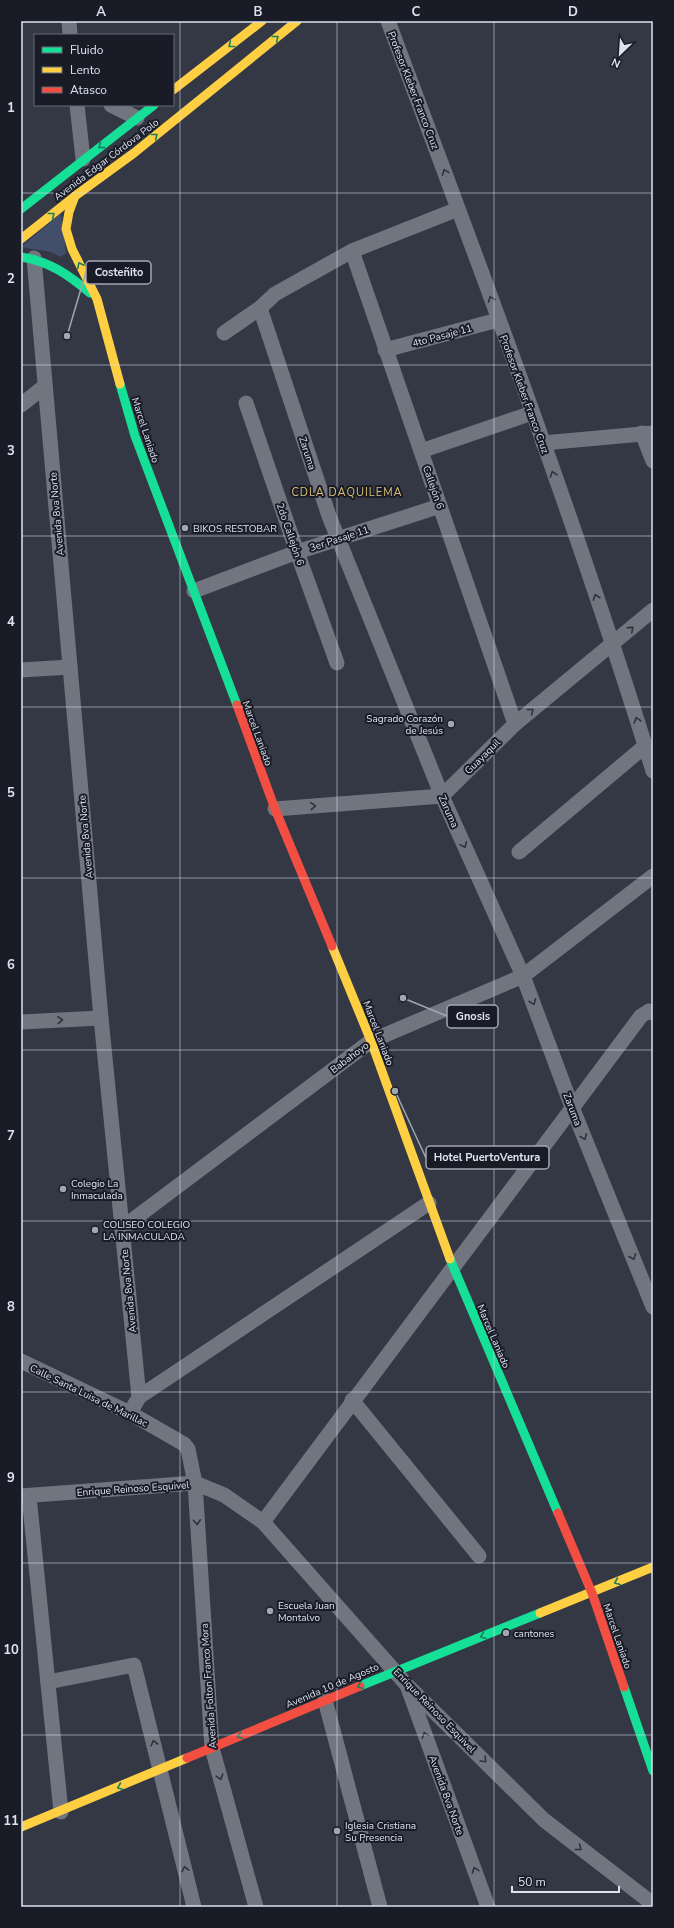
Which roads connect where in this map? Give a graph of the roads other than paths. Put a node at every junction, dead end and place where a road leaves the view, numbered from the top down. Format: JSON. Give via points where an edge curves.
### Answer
{"nodes":[{"id":1,"x":69,"y":21,"type":"edge"},
{"id":2,"x":262,"y":21,"type":"edge"},
{"id":3,"x":297,"y":21,"type":"edge"},
{"id":4,"x":388,"y":21,"type":"edge"},
{"id":5,"x":70,"y":34,"type":"edge"},
{"id":6,"x":174,"y":89,"type":"edge"},
{"id":7,"x":77,"y":106,"type":"edge"},
{"id":8,"x":113,"y":106,"type":"edge"},
{"id":9,"x":153,"y":106,"type":"edge"},
{"id":10,"x":137,"y":118,"type":"junction"},
{"id":11,"x":83,"y":159,"type":"junction"},
{"id":12,"x":75,"y":196,"type":"junction"},
{"id":13,"x":21,"y":209,"type":"edge"},
{"id":14,"x":458,"y":209,"type":"junction"},
{"id":15,"x":21,"y":239,"type":"edge"},
{"id":16,"x":352,"y":251,"type":"junction"},
{"id":17,"x":27,"y":258,"type":"edge"},
{"id":18,"x":97,"y":299,"type":"junction"},
{"id":19,"x":260,"y":308,"type":"junction"},
{"id":20,"x":498,"y":320,"type":"junction"},
{"id":21,"x":224,"y":333,"type":"dead end"},
{"id":22,"x":385,"y":350,"type":"junction"},
{"id":23,"x":45,"y":386,"type":"junction"},
{"id":24,"x":246,"y":403,"type":"dead end"},
{"id":25,"x":21,"y":404,"type":"edge"},
{"id":26,"x":532,"y":413,"type":"junction"},
{"id":27,"x":648,"y":433,"type":"edge"},
{"id":28,"x":543,"y":443,"type":"junction"},
{"id":29,"x":421,"y":451,"type":"junction"},
{"id":30,"x":653,"y":461,"type":"edge"},
{"id":31,"x":440,"y":506,"type":"junction"},
{"id":32,"x":339,"y":538,"type":"junction"},
{"id":33,"x":297,"y":552,"type":"junction"},
{"id":34,"x":194,"y":591,"type":"junction"},
{"id":35,"x":653,"y":610,"type":"edge"},
{"id":36,"x":612,"y":645,"type":"junction"},
{"id":37,"x":337,"y":663,"type":"dead end"},
{"id":38,"x":70,"y":667,"type":"junction"},
{"id":39,"x":21,"y":670,"type":"edge"},
{"id":40,"x":515,"y":724,"type":"junction"},
{"id":41,"x":645,"y":746,"type":"junction"},
{"id":42,"x":653,"y":771,"type":"edge"},
{"id":43,"x":442,"y":796,"type":"junction"},
{"id":44,"x":274,"y":809,"type":"junction"},
{"id":45,"x":519,"y":852,"type":"dead end"},
{"id":46,"x":653,"y":876,"type":"edge"},
{"id":47,"x":523,"y":976,"type":"junction"},
{"id":48,"x":653,"y":1012,"type":"edge"},
{"id":49,"x":101,"y":1018,"type":"junction"},
{"id":50,"x":21,"y":1022,"type":"edge"},
{"id":51,"x":371,"y":1041,"type":"junction"},
{"id":52,"x":572,"y":1107,"type":"junction"},
{"id":53,"x":429,"y":1203,"type":"junction"},
{"id":54,"x":122,"y":1228,"type":"junction"},
{"id":55,"x":452,"y":1267,"type":"junction"},
{"id":56,"x":653,"y":1308,"type":"edge"},
{"id":57,"x":21,"y":1361,"type":"edge"},
{"id":58,"x":138,"y":1397,"type":"junction"},
{"id":59,"x":352,"y":1400,"type":"junction"},
{"id":60,"x":130,"y":1413,"type":"junction"},
{"id":61,"x":195,"y":1483,"type":"junction"},
{"id":62,"x":25,"y":1496,"type":"edge"},
{"id":63,"x":263,"y":1522,"type":"junction"},
{"id":64,"x":28,"y":1548,"type":"edge"},
{"id":65,"x":479,"y":1556,"type":"dead end"},
{"id":66,"x":653,"y":1567,"type":"edge"},
{"id":67,"x":592,"y":1593,"type":"junction"},
{"id":68,"x":396,"y":1670,"type":"junction"},
{"id":69,"x":48,"y":1682,"type":"junction"},
{"id":70,"x":406,"y":1684,"type":"junction"},
{"id":71,"x":325,"y":1700,"type":"junction"},
{"id":72,"x":212,"y":1748,"type":"junction"},
{"id":73,"x":160,"y":1770,"type":"junction"},
{"id":74,"x":653,"y":1771,"type":"edge"},
{"id":75,"x":61,"y":1812,"type":"junction"},
{"id":76,"x":21,"y":1827,"type":"edge"},
{"id":77,"x":653,"y":1904,"type":"edge"},
{"id":78,"x":194,"y":1907,"type":"edge"},
{"id":79,"x":256,"y":1907,"type":"edge"},
{"id":80,"x":380,"y":1907,"type":"edge"},
{"id":81,"x":488,"y":1907,"type":"edge"}],
"edges":[{"from":1,"to":5,"type":"street"},
{"from":2,"to":6,"type":"street","one_way":true},
{"from":12,"to":3,"type":"street","name":"Avenida Edgar Córdova Polo","one_way":true,"via":[[134,153]]},
{"from":14,"to":4,"type":"street","name":"Profesor Kleber Franco Cruz","one_way":true},
{"from":7,"to":11,"type":"street"},
{"from":8,"to":10,"type":"street"},
{"from":9,"to":10,"type":"street","name":"Avenida Edgar Córdova Polo"},
{"from":10,"to":11,"type":"street","name":"Avenida Edgar Córdova Polo","one_way":true},
{"from":11,"to":13,"type":"street","name":"Avenida Edgar Córdova Polo"},
{"from":15,"to":12,"type":"street","name":"Avenida Edgar Córdova Polo","one_way":true},
{"from":18,"to":12,"type":"street","name":"Marcel Laniado","one_way":true,"via":[[72,249],[66,229]]},
{"from":14,"to":16,"type":"street"},
{"from":20,"to":14,"type":"street","name":"Profesor Kleber Franco Cruz","one_way":true},
{"from":16,"to":19,"type":"street","via":[[274,294]]},
{"from":16,"to":22,"type":"street","name":"Callejón 6"},
{"from":17,"to":18,"type":"street","via":[[54,265]]},
{"from":17,"to":23,"type":"street","name":"Avenida 8va Norte"},
{"from":18,"to":34,"type":"street","name":"Marcel Laniado","via":[[134,436]]},
{"from":19,"to":21,"type":"street"},
{"from":19,"to":32,"type":"street","name":"Zaruma","via":[[329,516]]},
{"from":20,"to":22,"type":"street","name":"4to Pasaje 11"},
{"from":20,"to":26,"type":"street","name":"Profesor Kleber Franco Cruz"},
{"from":22,"to":29,"type":"street","name":"Callejón 6"},
{"from":23,"to":25,"type":"street"},
{"from":23,"to":38,"type":"street","name":"Avenida 8va Norte"},
{"from":24,"to":33,"type":"street","name":"2do Callejón 6"},
{"from":26,"to":28,"type":"street","name":"Profesor Kleber Franco Cruz"},
{"from":26,"to":29,"type":"street"},
{"from":27,"to":28,"type":"street"},
{"from":27,"to":30,"type":"street"},
{"from":36,"to":28,"type":"street","name":"Profesor Kleber Franco Cruz","one_way":true},
{"from":29,"to":31,"type":"street","name":"Callejón 6"},
{"from":31,"to":32,"type":"street","name":"3er Pasaje 11"},
{"from":31,"to":40,"type":"street","name":"Callejón 6"},
{"from":32,"to":33,"type":"street","name":"3er Pasaje 11"},
{"from":32,"to":43,"type":"street","name":"Zaruma"},
{"from":33,"to":34,"type":"street","name":"3er Pasaje 11"},
{"from":33,"to":37,"type":"street","name":"2do Callejón 6"},
{"from":34,"to":44,"type":"street","name":"Marcel Laniado"},
{"from":36,"to":35,"type":"street","name":"Guayaquil","one_way":true},
{"from":40,"to":36,"type":"street","name":"Guayaquil","one_way":true},
{"from":41,"to":36,"type":"street","name":"Profesor Kleber Franco Cruz","one_way":true},
{"from":38,"to":39,"type":"street"},
{"from":38,"to":49,"type":"street","name":"Avenida 8va Norte"},
{"from":40,"to":43,"type":"street","name":"Guayaquil"},
{"from":41,"to":42,"type":"street","name":"Profesor Kleber Franco Cruz"},
{"from":41,"to":45,"type":"street"},
{"from":44,"to":43,"type":"street","one_way":true},
{"from":43,"to":47,"type":"street","name":"Zaruma","one_way":true},
{"from":44,"to":51,"type":"street","name":"Marcel Laniado"},
{"from":46,"to":47,"type":"street","name":"Babahoyo"},
{"from":47,"to":51,"type":"street","name":"Babahoyo"},
{"from":47,"to":52,"type":"street","name":"Zaruma","one_way":true},
{"from":48,"to":52,"type":"street","via":[[649,1011],[641,1016]]},
{"from":50,"to":49,"type":"street","one_way":true},
{"from":49,"to":54,"type":"street","name":"Avenida 8va Norte"},
{"from":51,"to":53,"type":"street","name":"Marcel Laniado"},
{"from":51,"to":54,"type":"street","name":"Babahoyo"},
{"from":52,"to":55,"type":"street"},
{"from":52,"to":56,"type":"street","name":"Zaruma","one_way":true},
{"from":53,"to":55,"type":"street","name":"Marcel Laniado"},
{"from":53,"to":58,"type":"street"},
{"from":54,"to":58,"type":"street","name":"Avenida 8va Norte"},
{"from":55,"to":59,"type":"street"},
{"from":55,"to":67,"type":"street","name":"Marcel Laniado"},
{"from":57,"to":60,"type":"street","name":"Calle Santa Luisa de Marillac"},
{"from":58,"to":60,"type":"street"},
{"from":59,"to":63,"type":"street"},
{"from":59,"to":65,"type":"street"},
{"from":60,"to":61,"type":"street","name":"Calle Santa Luisa de Marillac","via":[[184,1444],[188,1449]]},
{"from":61,"to":62,"type":"street","name":"Enrique Reinoso Esquivel"},
{"from":61,"to":63,"type":"street","name":"Enrique Reinoso Esquivel","via":[[224,1495]]},
{"from":61,"to":72,"type":"street","name":"Avenida Folton Franco Mora","one_way":true},
{"from":62,"to":64,"type":"street"},
{"from":63,"to":68,"type":"street","name":"Enrique Reinoso Esquivel"},
{"from":64,"to":69,"type":"street"},
{"from":66,"to":67,"type":"street","name":"Avenida 10 de Agosto","one_way":true},
{"from":67,"to":68,"type":"street","name":"Avenida 10 de Agosto","one_way":true},
{"from":67,"to":74,"type":"street","name":"Marcel Laniado"},
{"from":68,"to":70,"type":"street","name":"Enrique Reinoso Esquivel"},
{"from":68,"to":71,"type":"street","name":"Avenida 10 de Agosto","one_way":true},
{"from":73,"to":69,"type":"street","one_way":true,"via":[[134,1665]]},
{"from":69,"to":75,"type":"street"},
{"from":70,"to":77,"type":"street","name":"Enrique Reinoso Esquivel","one_way":true,"via":[[544,1820]]},
{"from":81,"to":70,"type":"street","name":"Avenida 8va Norte","one_way":true},
{"from":71,"to":72,"type":"street","name":"Avenida 10 de Agosto","one_way":true},
{"from":71,"to":80,"type":"street"},
{"from":72,"to":73,"type":"street","name":"Avenida 10 de Agosto"},
{"from":72,"to":79,"type":"street","name":"Avenida Folton Franco Mora","one_way":true},
{"from":73,"to":75,"type":"street","name":"Avenida 10 de Agosto","one_way":true},
{"from":78,"to":73,"type":"street","one_way":true},
{"from":75,"to":76,"type":"street","name":"Avenida 10 de Agosto"}]}
